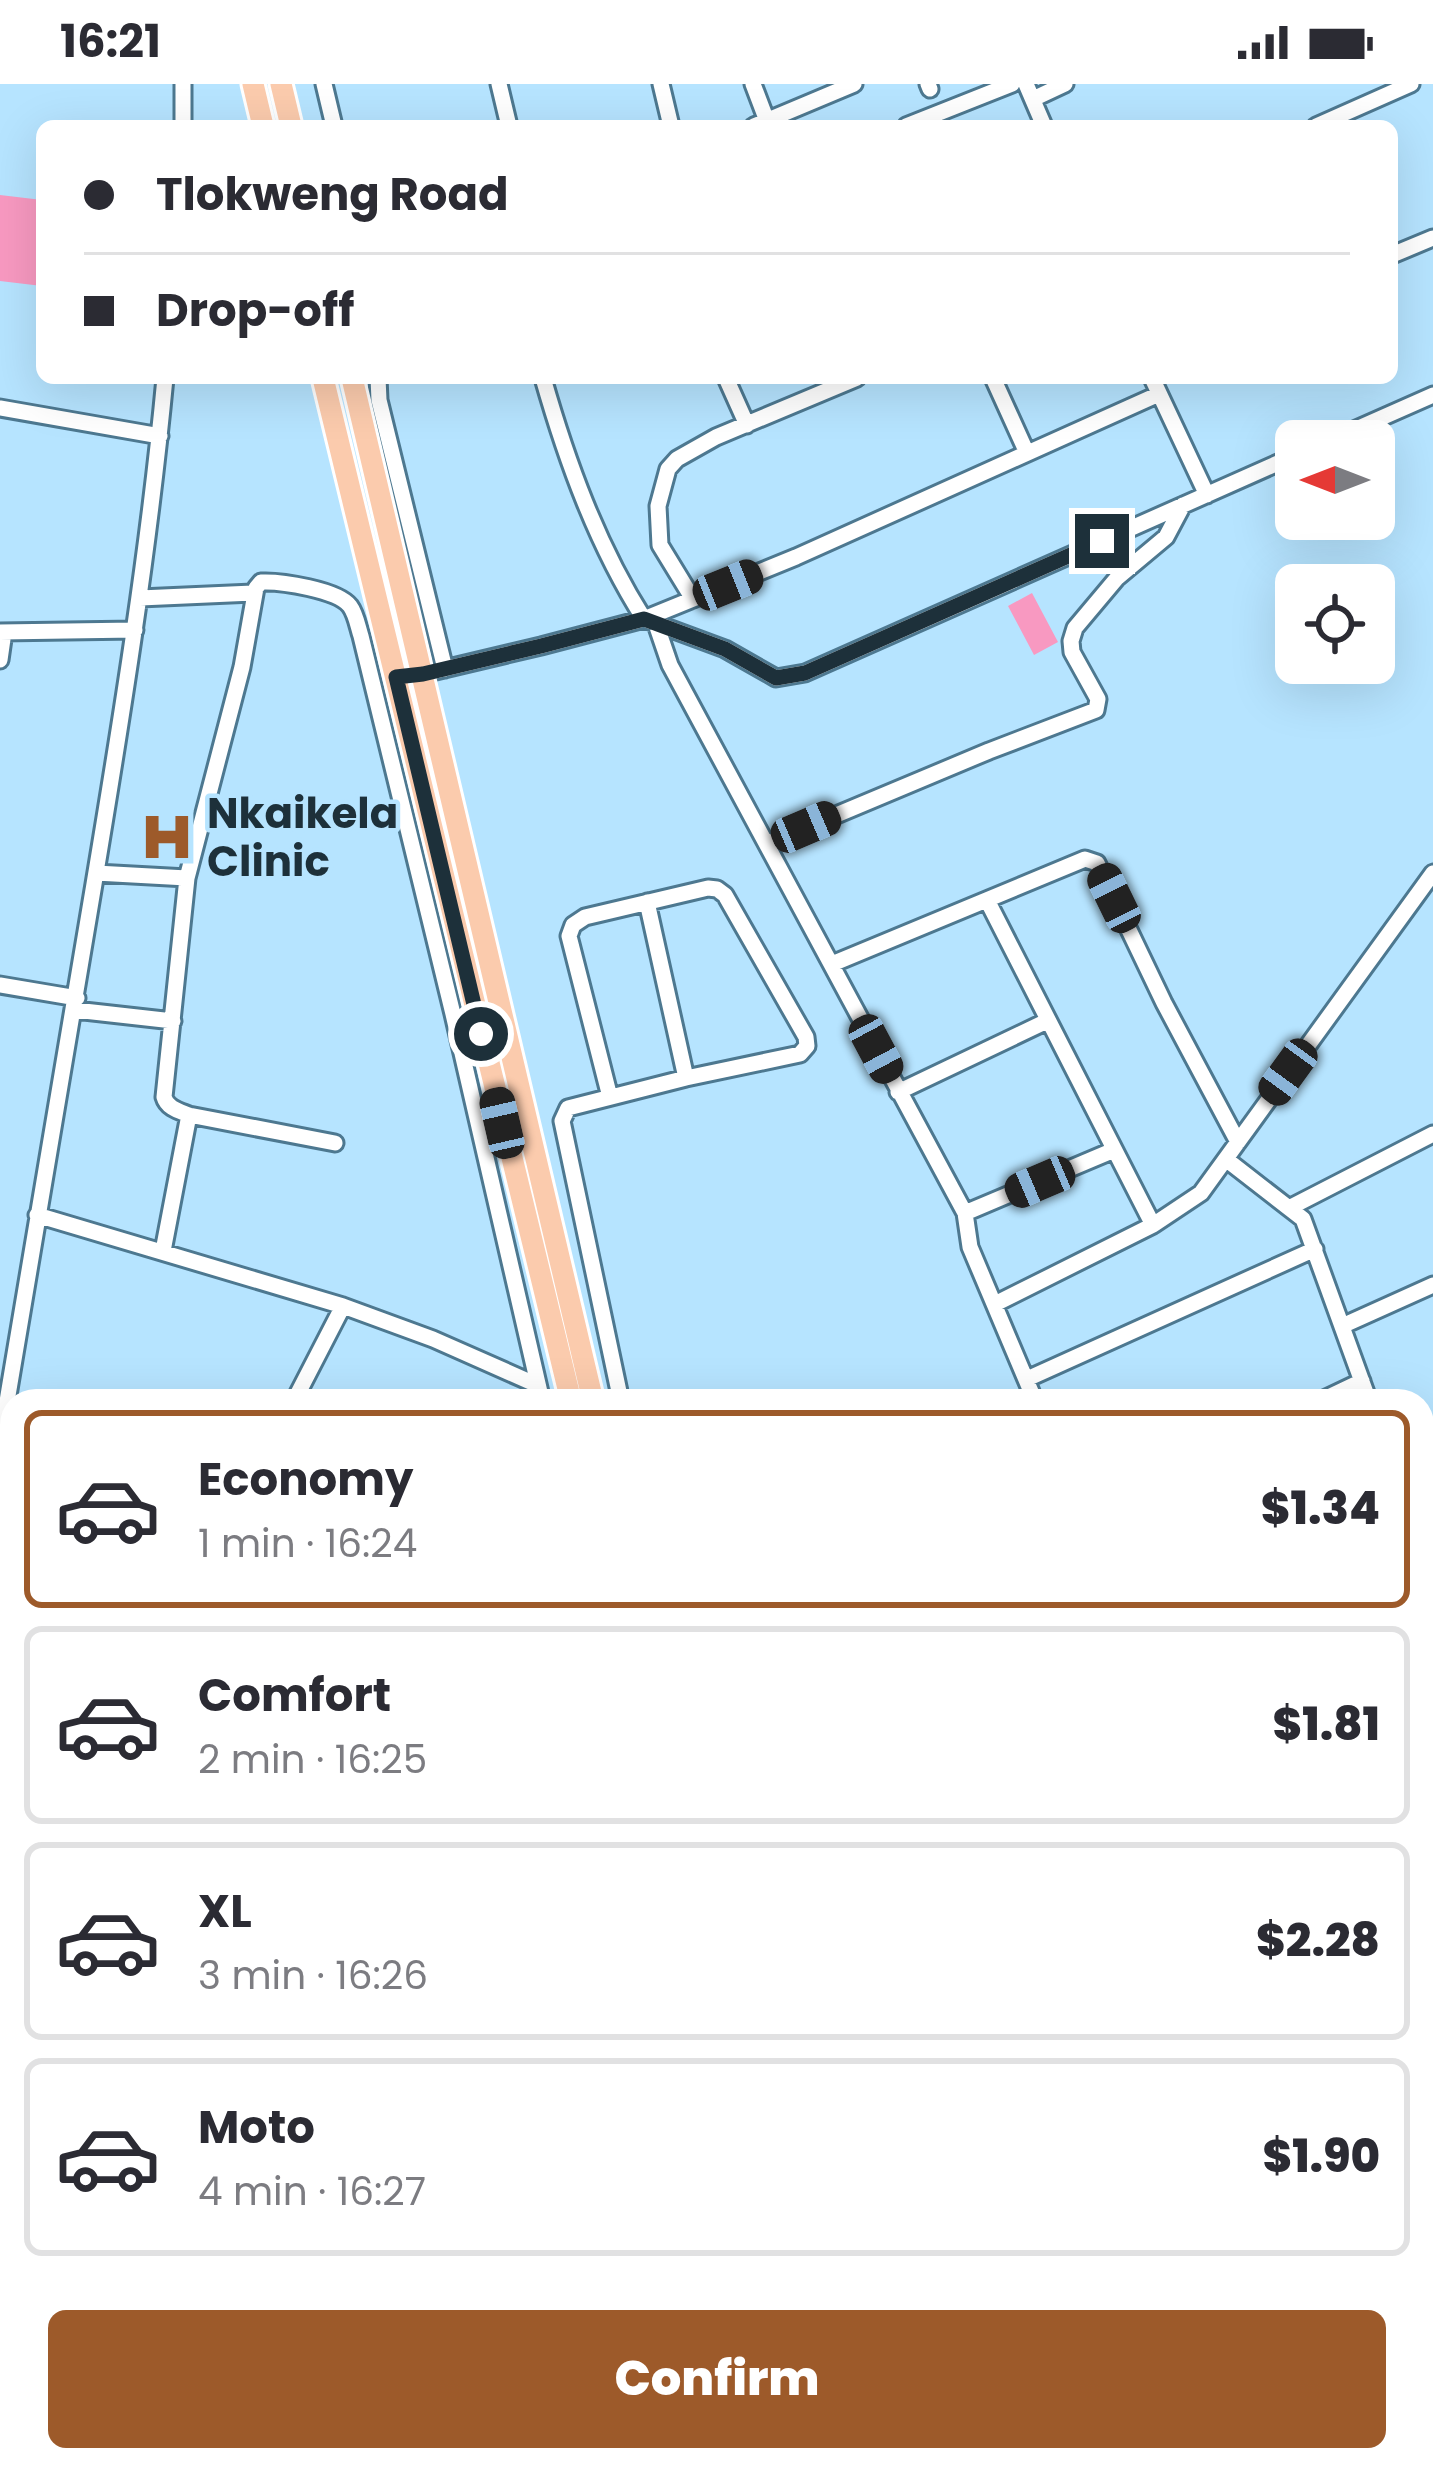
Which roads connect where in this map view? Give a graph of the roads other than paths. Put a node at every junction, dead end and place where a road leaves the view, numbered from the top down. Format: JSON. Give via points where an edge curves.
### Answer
{"nodes":[{"id":1,"x":183,"y":84,"type":"edge"},
{"id":2,"x":281,"y":84,"type":"edge"},
{"id":3,"x":324,"y":84,"type":"edge"},
{"id":4,"x":500,"y":84,"type":"edge"},
{"id":5,"x":661,"y":84,"type":"edge"},
{"id":6,"x":753,"y":84,"type":"edge"},
{"id":7,"x":854,"y":84,"type":"edge"},
{"id":8,"x":1012,"y":84,"type":"edge"},
{"id":9,"x":1064,"y":84,"type":"edge"},
{"id":10,"x":1411,"y":84,"type":"edge"},
{"id":11,"x":253,"y":86,"type":"edge"},
{"id":12,"x":1029,"y":91,"type":"edge"},
{"id":13,"x":183,"y":120,"type":"edge"},
{"id":14,"x":259,"y":120,"type":"edge"},
{"id":15,"x":290,"y":120,"type":"edge"},
{"id":16,"x":333,"y":120,"type":"edge"},
{"id":17,"x":508,"y":120,"type":"edge"},
{"id":18,"x":670,"y":120,"type":"edge"},
{"id":19,"x":760,"y":120,"type":"edge"},
{"id":20,"x":768,"y":120,"type":"edge"},
{"id":21,"x":920,"y":120,"type":"edge"},
{"id":22,"x":1041,"y":120,"type":"edge"},
{"id":23,"x":1330,"y":120,"type":"edge"},
{"id":24,"x":1433,"y":238,"type":"edge"},
{"id":25,"x":1398,"y":253,"type":"edge"},
{"id":26,"x":164,"y":384,"type":"edge"},
{"id":27,"x":324,"y":384,"type":"edge"},
{"id":28,"x":354,"y":384,"type":"edge"},
{"id":29,"x":380,"y":384,"type":"edge"},
{"id":30,"x":545,"y":384,"type":"edge"},
{"id":31,"x":729,"y":384,"type":"edge"},
{"id":32,"x":843,"y":384,"type":"edge"},
{"id":33,"x":996,"y":384,"type":"edge"},
{"id":34,"x":1156,"y":386,"type":"edge"},
{"id":35,"x":1433,"y":395,"type":"edge"},
{"id":36,"x":0,"y":408,"type":"edge"},
{"id":37,"x":1376,"y":420,"type":"edge"},
{"id":38,"x":747,"y":425,"type":"junction"},
{"id":39,"x":160,"y":436,"type":"junction"},
{"id":40,"x":1028,"y":453,"type":"junction"},
{"id":41,"x":1275,"y":464,"type":"edge"},
{"id":42,"x":1207,"y":495,"type":"junction"},
{"id":43,"x":1184,"y":506,"type":"junction"},
{"id":44,"x":253,"y":593,"type":"junction"},
{"id":45,"x":140,"y":598,"type":"junction"},
{"id":46,"x":693,"y":599,"type":"junction"},
{"id":47,"x":650,"y":622,"type":"junction"},
{"id":48,"x":135,"y":630,"type":"junction"},
{"id":49,"x":2,"y":632,"type":"edge"},
{"id":50,"x":0,"y":660,"type":"edge"},
{"id":51,"x":434,"y":671,"type":"junction"},
{"id":52,"x":396,"y":677,"type":"junction"},
{"id":53,"x":767,"y":844,"type":"junction"},
{"id":54,"x":96,"y":873,"type":"junction"},
{"id":55,"x":1433,"y":873,"type":"edge"},
{"id":56,"x":187,"y":878,"type":"junction"},
{"id":57,"x":987,"y":899,"type":"junction"},
{"id":58,"x":647,"y":902,"type":"junction"},
{"id":59,"x":832,"y":964,"type":"junction"},
{"id":60,"x":0,"y":985,"type":"edge"},
{"id":61,"x":76,"y":1004,"type":"junction"},
{"id":62,"x":173,"y":1021,"type":"junction"},
{"id":63,"x":1047,"y":1021,"type":"junction"},
{"id":64,"x":686,"y":1078,"type":"junction"},
{"id":65,"x":898,"y":1092,"type":"junction"},
{"id":66,"x":610,"y":1096,"type":"junction"},
{"id":67,"x":189,"y":1114,"type":"junction"},
{"id":68,"x":1433,"y":1123,"type":"edge"},
{"id":69,"x":1427,"y":1137,"type":"edge"},
{"id":70,"x":1238,"y":1142,"type":"junction"},
{"id":71,"x":335,"y":1143,"type":"dead end"},
{"id":72,"x":1114,"y":1150,"type":"junction"},
{"id":73,"x":1227,"y":1160,"type":"junction"},
{"id":74,"x":1289,"y":1208,"type":"junction"},
{"id":75,"x":965,"y":1213,"type":"junction"},
{"id":76,"x":37,"y":1215,"type":"junction"},
{"id":77,"x":1153,"y":1225,"type":"junction"},
{"id":78,"x":1315,"y":1249,"type":"junction"},
{"id":79,"x":164,"y":1251,"type":"junction"},
{"id":80,"x":1433,"y":1285,"type":"edge"},
{"id":81,"x":995,"y":1304,"type":"junction"},
{"id":82,"x":343,"y":1306,"type":"junction"},
{"id":83,"x":1342,"y":1326,"type":"junction"},
{"id":84,"x":6,"y":1374,"type":"edge"},
{"id":85,"x":1027,"y":1379,"type":"junction"},
{"id":86,"x":1362,"y":1382,"type":"junction"},
{"id":87,"x":301,"y":1389,"type":"edge"},
{"id":88,"x":532,"y":1389,"type":"edge"},
{"id":89,"x":539,"y":1389,"type":"edge"},
{"id":90,"x":568,"y":1389,"type":"edge"},
{"id":91,"x":589,"y":1389,"type":"edge"},
{"id":92,"x":618,"y":1389,"type":"edge"},
{"id":93,"x":1031,"y":1389,"type":"edge"},
{"id":94,"x":1347,"y":1389,"type":"edge"},
{"id":95,"x":1365,"y":1389,"type":"edge"}],
"edges":[{"from":1,"to":13,"type":"street"},
{"from":2,"to":15,"type":"main road"},
{"from":3,"to":16,"type":"street"},
{"from":4,"to":17,"type":"street"},
{"from":5,"to":18,"type":"street"},
{"from":6,"to":19,"type":"street"},
{"from":7,"to":20,"type":"street"},
{"from":8,"to":21,"type":"street"},
{"from":9,"to":12,"type":"street"},
{"from":10,"to":23,"type":"street"},
{"from":11,"to":14,"type":"main road"},
{"from":12,"to":22,"type":"street"},
{"from":24,"to":25,"type":"street"},
{"from":26,"to":39,"type":"street"},
{"from":27,"to":52,"type":"main road"},
{"from":28,"to":51,"type":"main road"},
{"from":29,"to":51,"type":"street"},
{"from":30,"to":47,"type":"street","via":[[578,487]]},
{"from":31,"to":38,"type":"street"},
{"from":32,"to":38,"type":"street"},
{"from":33,"to":40,"type":"street"},
{"from":34,"to":40,"type":"street"},
{"from":34,"to":42,"type":"street"},
{"from":35,"to":37,"type":"street"},
{"from":36,"to":39,"type":"street"},
{"from":38,"to":46,"type":"street","via":[[677,459],[663,484],[660,545]]},
{"from":39,"to":45,"type":"street"},
{"from":40,"to":46,"type":"street"},
{"from":41,"to":42,"type":"street"},
{"from":42,"to":43,"type":"street"},
{"from":43,"to":47,"type":"street","via":[[785,679]]},
{"from":43,"to":53,"type":"street","via":[[1166,536],[1075,628],[1072,652],[1098,699],[1096,710]]},
{"from":44,"to":45,"type":"street"},
{"from":44,"to":56,"type":"street","via":[[242,668]]},
{"from":44,"to":89,"type":"street","via":[[274,581],[330,594],[353,610]]},
{"from":45,"to":48,"type":"street"},
{"from":46,"to":47,"type":"street"},
{"from":47,"to":51,"type":"street"},
{"from":47,"to":53,"type":"street"},
{"from":48,"to":49,"type":"street"},
{"from":48,"to":54,"type":"street"},
{"from":49,"to":50,"type":"street"},
{"from":51,"to":52,"type":"street"},
{"from":51,"to":91,"type":"main road"},
{"from":52,"to":90,"type":"main road"},
{"from":53,"to":59,"type":"street"},
{"from":54,"to":56,"type":"street"},
{"from":54,"to":61,"type":"street"},
{"from":55,"to":70,"type":"street"},
{"from":56,"to":62,"type":"street"},
{"from":57,"to":59,"type":"street"},
{"from":57,"to":63,"type":"street"},
{"from":57,"to":70,"type":"street","via":[[1095,861]]},
{"from":58,"to":64,"type":"street"},
{"from":58,"to":64,"type":"street","via":[[721,892],[807,1041],[800,1054]]},
{"from":58,"to":66,"type":"street","via":[[585,916],[570,930]]},
{"from":59,"to":65,"type":"street"},
{"from":60,"to":61,"type":"street"},
{"from":61,"to":62,"type":"street"},
{"from":61,"to":76,"type":"street"},
{"from":62,"to":67,"type":"street","via":[[164,1097]]},
{"from":63,"to":65,"type":"street"},
{"from":63,"to":72,"type":"street"},
{"from":64,"to":66,"type":"street"},
{"from":65,"to":75,"type":"street"},
{"from":66,"to":92,"type":"street","via":[[568,1108],[562,1121]]},
{"from":67,"to":71,"type":"street"},
{"from":67,"to":79,"type":"street"},
{"from":68,"to":69,"type":"street"},
{"from":69,"to":74,"type":"street"},
{"from":70,"to":73,"type":"street"},
{"from":72,"to":75,"type":"street"},
{"from":72,"to":77,"type":"street"},
{"from":73,"to":74,"type":"street"},
{"from":73,"to":77,"type":"street","via":[[1201,1193]]},
{"from":74,"to":78,"type":"street"},
{"from":75,"to":81,"type":"street"},
{"from":76,"to":79,"type":"street"},
{"from":76,"to":84,"type":"street"},
{"from":77,"to":81,"type":"street"},
{"from":78,"to":83,"type":"street"},
{"from":78,"to":85,"type":"street"},
{"from":79,"to":82,"type":"street"},
{"from":80,"to":83,"type":"street"},
{"from":81,"to":85,"type":"street"},
{"from":82,"to":87,"type":"street"},
{"from":82,"to":88,"type":"street"},
{"from":83,"to":86,"type":"street"},
{"from":85,"to":93,"type":"street"},
{"from":86,"to":94,"type":"street"},
{"from":86,"to":95,"type":"street"}]}
